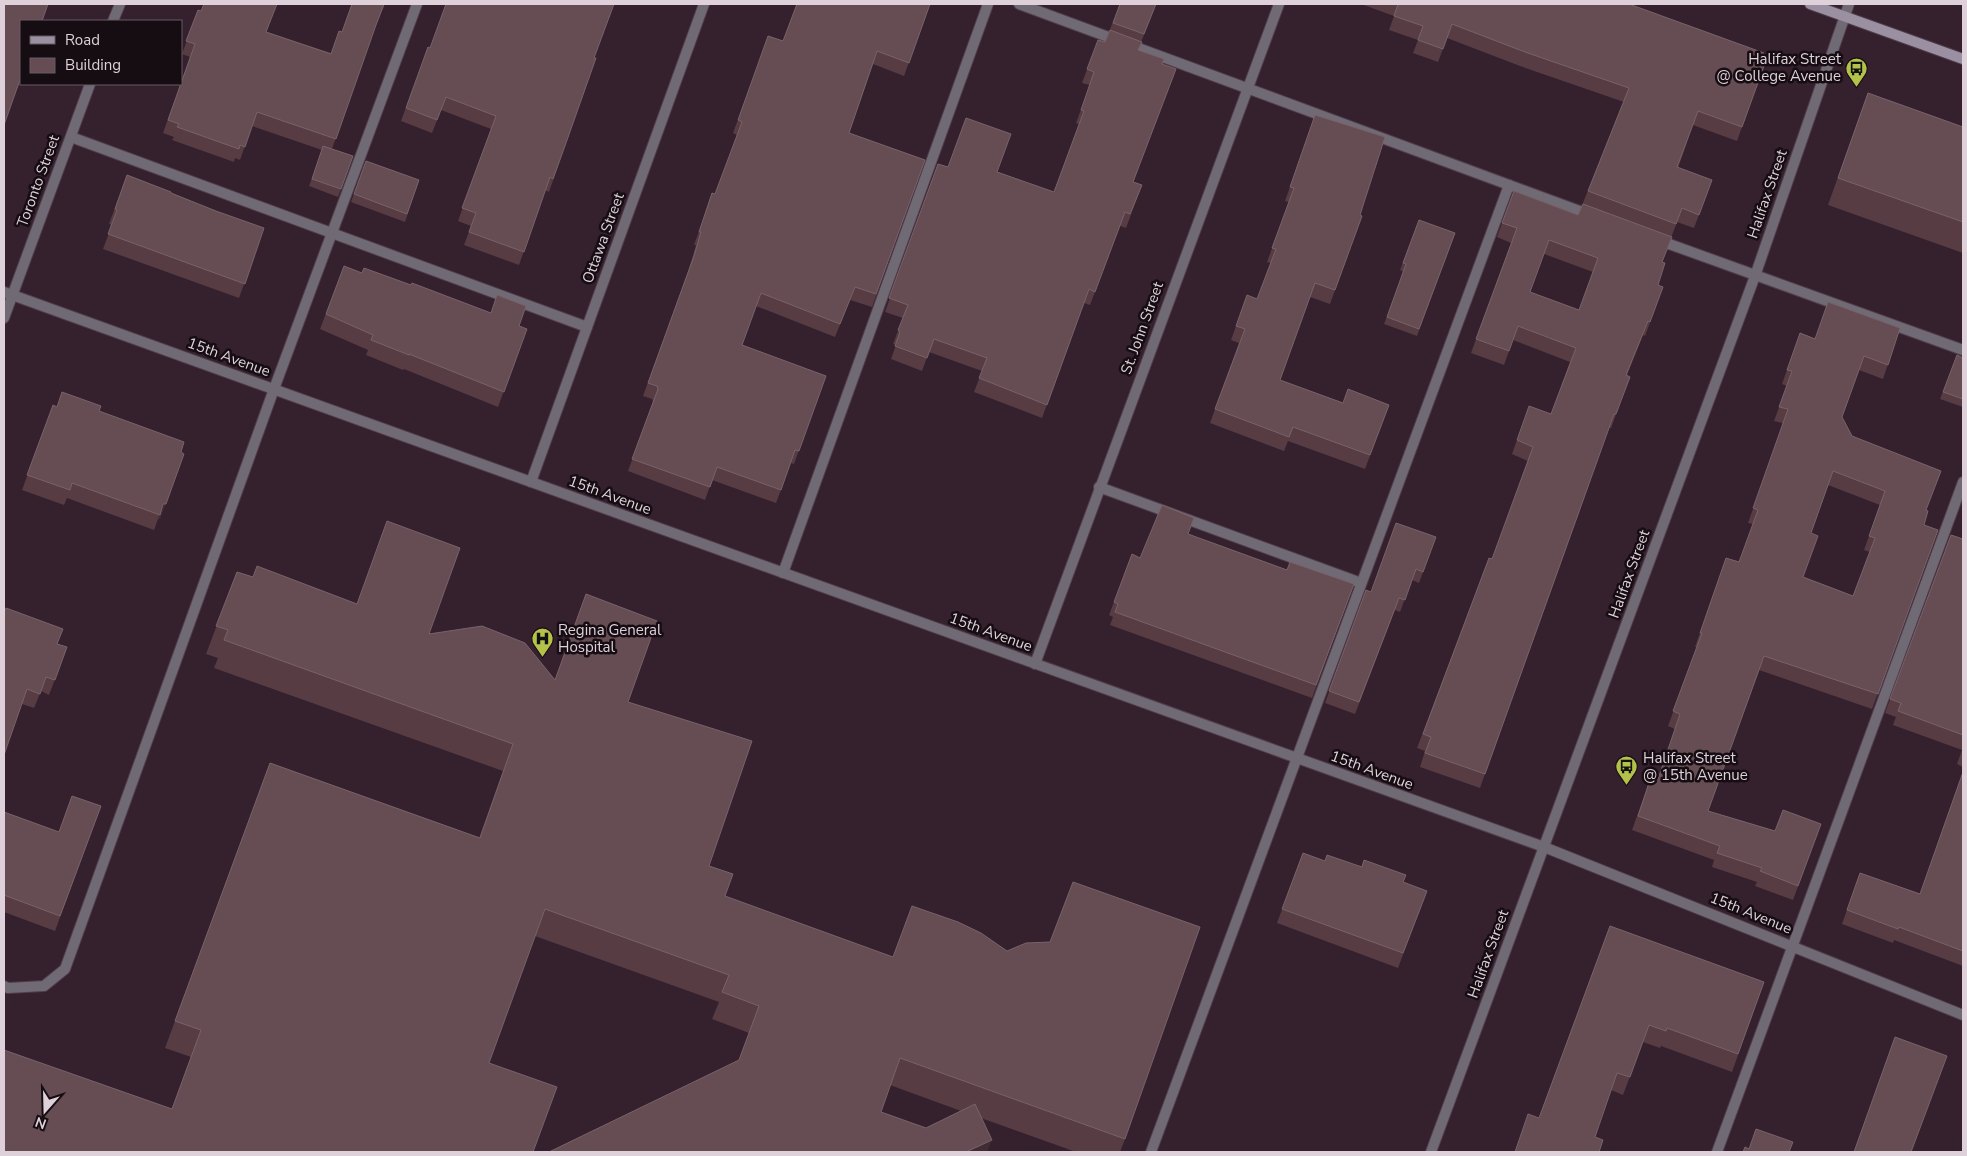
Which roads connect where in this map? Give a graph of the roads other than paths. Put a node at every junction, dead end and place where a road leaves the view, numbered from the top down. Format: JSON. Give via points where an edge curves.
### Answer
{"nodes":[{"id":1,"x":120,"y":4,"type":"edge"},
{"id":2,"x":417,"y":4,"type":"edge"},
{"id":3,"x":704,"y":4,"type":"edge"},
{"id":4,"x":988,"y":4,"type":"edge"},
{"id":5,"x":1019,"y":4,"type":"edge"},
{"id":6,"x":1279,"y":4,"type":"edge"},
{"id":7,"x":1810,"y":4,"type":"edge"},
{"id":8,"x":1849,"y":4,"type":"edge"},
{"id":9,"x":1845,"y":16,"type":"junction"},
{"id":10,"x":113,"y":20,"type":"edge"},
{"id":11,"x":1963,"y":59,"type":"edge"},
{"id":12,"x":90,"y":85,"type":"edge"},
{"id":13,"x":1247,"y":88,"type":"junction"},
{"id":14,"x":70,"y":137,"type":"junction"},
{"id":15,"x":1509,"y":184,"type":"junction"},
{"id":16,"x":1600,"y":218,"type":"edge"},
{"id":17,"x":332,"y":232,"type":"junction"},
{"id":18,"x":1646,"y":235,"type":"edge"},
{"id":19,"x":1755,"y":276,"type":"junction"},
{"id":20,"x":8,"y":294,"type":"edge"},
{"id":21,"x":4,"y":318,"type":"edge"},
{"id":22,"x":587,"y":327,"type":"junction"},
{"id":23,"x":1963,"y":350,"type":"edge"},
{"id":24,"x":274,"y":389,"type":"junction"},
{"id":25,"x":531,"y":482,"type":"junction"},
{"id":26,"x":1963,"y":482,"type":"edge"},
{"id":27,"x":1099,"y":487,"type":"junction"},
{"id":28,"x":783,"y":573,"type":"junction"},
{"id":29,"x":1361,"y":583,"type":"junction"},
{"id":30,"x":1035,"y":664,"type":"junction"},
{"id":31,"x":1296,"y":758,"type":"junction"},
{"id":32,"x":1544,"y":847,"type":"junction"},
{"id":33,"x":1793,"y":946,"type":"junction"},
{"id":34,"x":4,"y":986,"type":"edge"},
{"id":35,"x":1963,"y":1015,"type":"edge"},
{"id":36,"x":1151,"y":1152,"type":"edge"},
{"id":37,"x":1431,"y":1152,"type":"edge"},
{"id":38,"x":1717,"y":1152,"type":"edge"}],
"edges":[{"from":1,"to":10,"type":"street"},
{"from":2,"to":17,"type":"street"},
{"from":3,"to":22,"type":"street","name":"Ottawa Street"},
{"from":4,"to":28,"type":"street"},
{"from":5,"to":13,"type":"street"},
{"from":6,"to":13,"type":"street","name":"St. John Street"},
{"from":7,"to":9,"type":"street"},
{"from":8,"to":9,"type":"street","name":"Halifax Street"},
{"from":9,"to":11,"type":"street"},
{"from":9,"to":19,"type":"street","name":"Halifax Street"},
{"from":12,"to":14,"type":"street","name":"Toronto Street"},
{"from":13,"to":15,"type":"street"},
{"from":13,"to":27,"type":"street","name":"St. John Street"},
{"from":14,"to":17,"type":"street"},
{"from":14,"to":20,"type":"street","name":"Toronto Street"},
{"from":15,"to":16,"type":"street"},
{"from":15,"to":29,"type":"street"},
{"from":17,"to":22,"type":"street"},
{"from":17,"to":24,"type":"street"},
{"from":18,"to":19,"type":"street"},
{"from":19,"to":23,"type":"street"},
{"from":19,"to":32,"type":"street","name":"Halifax Street"},
{"from":20,"to":21,"type":"street","name":"Toronto Street"},
{"from":20,"to":24,"type":"street","name":"15th Avenue"},
{"from":22,"to":25,"type":"street","name":"Ottawa Street"},
{"from":24,"to":25,"type":"street","name":"15th Avenue"},
{"from":24,"to":34,"type":"street","via":[[65,969],[44,986]]},
{"from":25,"to":28,"type":"street","name":"15th Avenue"},
{"from":26,"to":33,"type":"street"},
{"from":27,"to":29,"type":"street"},
{"from":27,"to":30,"type":"street","name":"St. John Street"},
{"from":28,"to":30,"type":"street","name":"15th Avenue"},
{"from":29,"to":31,"type":"street"},
{"from":30,"to":31,"type":"street","name":"15th Avenue"},
{"from":31,"to":32,"type":"street","name":"15th Avenue"},
{"from":31,"to":36,"type":"street"},
{"from":32,"to":33,"type":"street","name":"15th Avenue"},
{"from":32,"to":37,"type":"street","name":"Halifax Street"},
{"from":33,"to":35,"type":"street","name":"15th Avenue"},
{"from":33,"to":38,"type":"street"}]}
